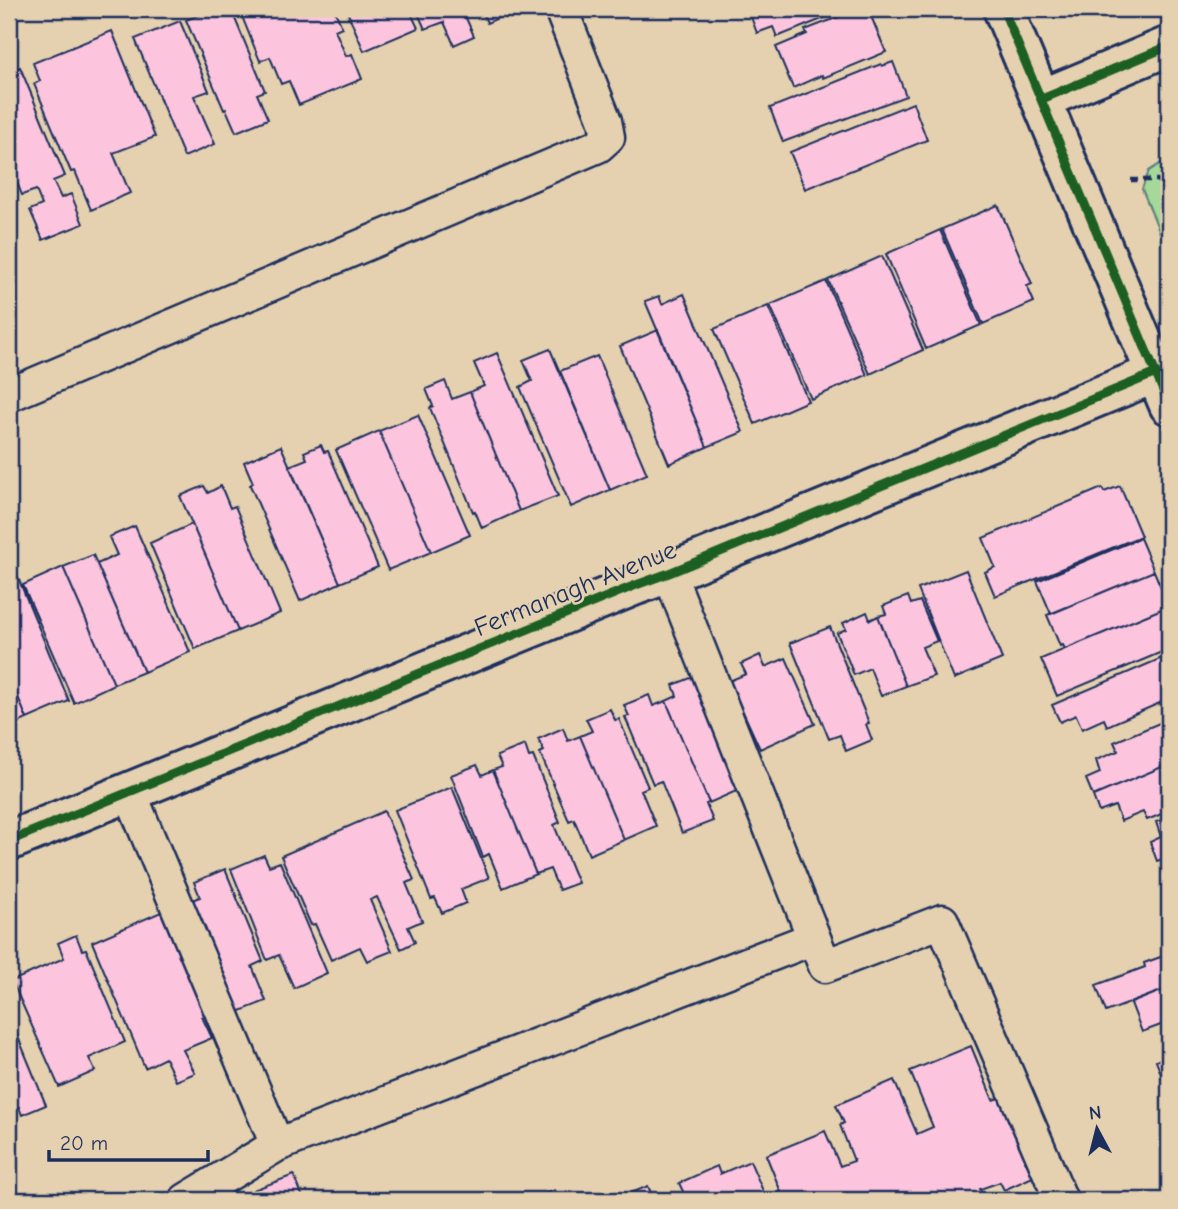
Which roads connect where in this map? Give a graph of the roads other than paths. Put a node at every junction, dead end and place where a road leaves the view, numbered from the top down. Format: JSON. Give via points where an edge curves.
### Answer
{"nodes":[{"id":1,"x":561,"y":9,"type":"edge"},
{"id":2,"x":1003,"y":9,"type":"edge"},
{"id":3,"x":1169,"y":46,"type":"edge"},
{"id":4,"x":1042,"y":99,"type":"junction"},
{"id":5,"x":1162,"y":389,"type":"edge"},
{"id":6,"x":9,"y":395,"type":"edge"},
{"id":7,"x":670,"y":573,"type":"junction"},
{"id":8,"x":129,"y":791,"type":"junction"},
{"id":9,"x":9,"y":841,"type":"edge"},
{"id":10,"x":814,"y":938,"type":"junction"},
{"id":11,"x":277,"y":1146,"type":"junction"},
{"id":12,"x":186,"y":1200,"type":"edge"},
{"id":13,"x":1061,"y":1200,"type":"edge"}],
"edges":[{"from":1,"to":6,"type":"lane","via":[[606,121],[608,137],[598,146]]},
{"from":2,"to":4,"type":"street"},
{"from":3,"to":4,"type":"street"},
{"from":4,"to":5,"type":"street"},
{"from":5,"to":7,"type":"street","name":"Fermanagh Avenue"},
{"from":7,"to":8,"type":"street","name":"Fermanagh Avenue"},
{"from":7,"to":10,"type":"lane"},
{"from":8,"to":9,"type":"street","name":"Fermanagh Avenue"},
{"from":8,"to":11,"type":"lane"},
{"from":10,"to":11,"type":"lane"},
{"from":10,"to":13,"type":"lane","via":[[825,966],[942,921]]},
{"from":11,"to":12,"type":"lane"}]}
